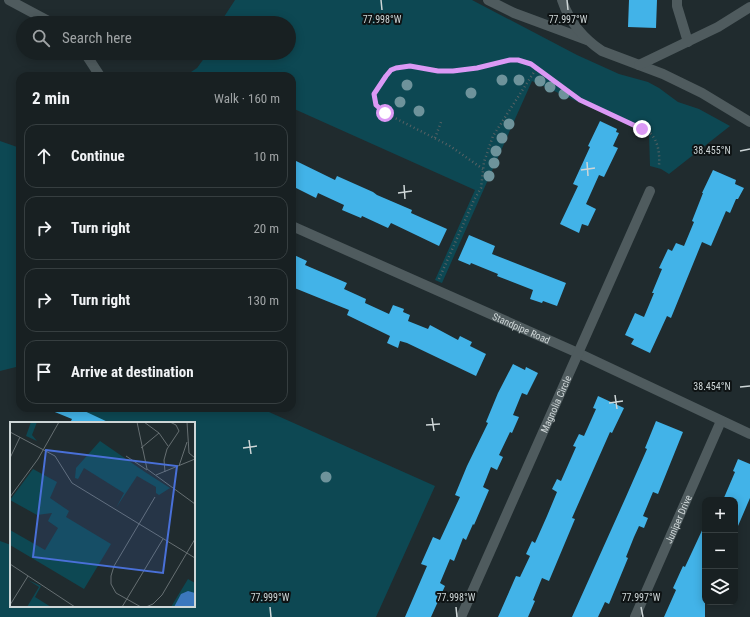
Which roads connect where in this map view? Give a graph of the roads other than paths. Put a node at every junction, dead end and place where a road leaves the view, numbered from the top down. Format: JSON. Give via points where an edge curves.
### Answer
{"nodes":[{"id":1,"x":9,"y":0,"type":"edge"},
{"id":2,"x":488,"y":0,"type":"edge"},
{"id":3,"x":562,"y":0,"type":"edge"},
{"id":4,"x":677,"y":0,"type":"edge"},
{"id":5,"x":750,"y":7,"type":"edge"},
{"id":6,"x":39,"y":16,"type":"edge"},
{"id":7,"x":589,"y":41,"type":"junction"},
{"id":8,"x":688,"y":42,"type":"junction"},
{"id":9,"x":90,"y":60,"type":"edge"},
{"id":10,"x":639,"y":65,"type":"junction"},
{"id":11,"x":97,"y":72,"type":"edge"},
{"id":12,"x":750,"y":122,"type":"edge"},
{"id":13,"x":650,"y":191,"type":"dead end"},
{"id":14,"x":296,"y":228,"type":"edge"},
{"id":15,"x":578,"y":353,"type":"junction"},
{"id":16,"x":721,"y":421,"type":"junction"},
{"id":17,"x":750,"y":434,"type":"edge"},
{"id":18,"x":461,"y":617,"type":"edge"},
{"id":19,"x":635,"y":617,"type":"edge"}],
"edges":[{"from":1,"to":6,"type":"street"},
{"from":2,"to":7,"type":"street","via":[[527,18]]},
{"from":3,"to":7,"type":"street","via":[[573,23]]},
{"from":4,"to":8,"type":"street"},
{"from":5,"to":8,"type":"street"},
{"from":7,"to":10,"type":"street","via":[[602,51]]},
{"from":8,"to":10,"type":"street"},
{"from":9,"to":11,"type":"street"},
{"from":10,"to":12,"type":"street","via":[[702,93]]},
{"from":13,"to":15,"type":"street","name":"Magnolia Circle"},
{"from":14,"to":15,"type":"street","name":"Standpipe Road"},
{"from":15,"to":16,"type":"street","name":"Standpipe Road"},
{"from":15,"to":18,"type":"street","name":"Magnolia Circle"},
{"from":16,"to":17,"type":"street","name":"Standpipe Road"},
{"from":16,"to":19,"type":"street","name":"Juniper Drive"}]}
